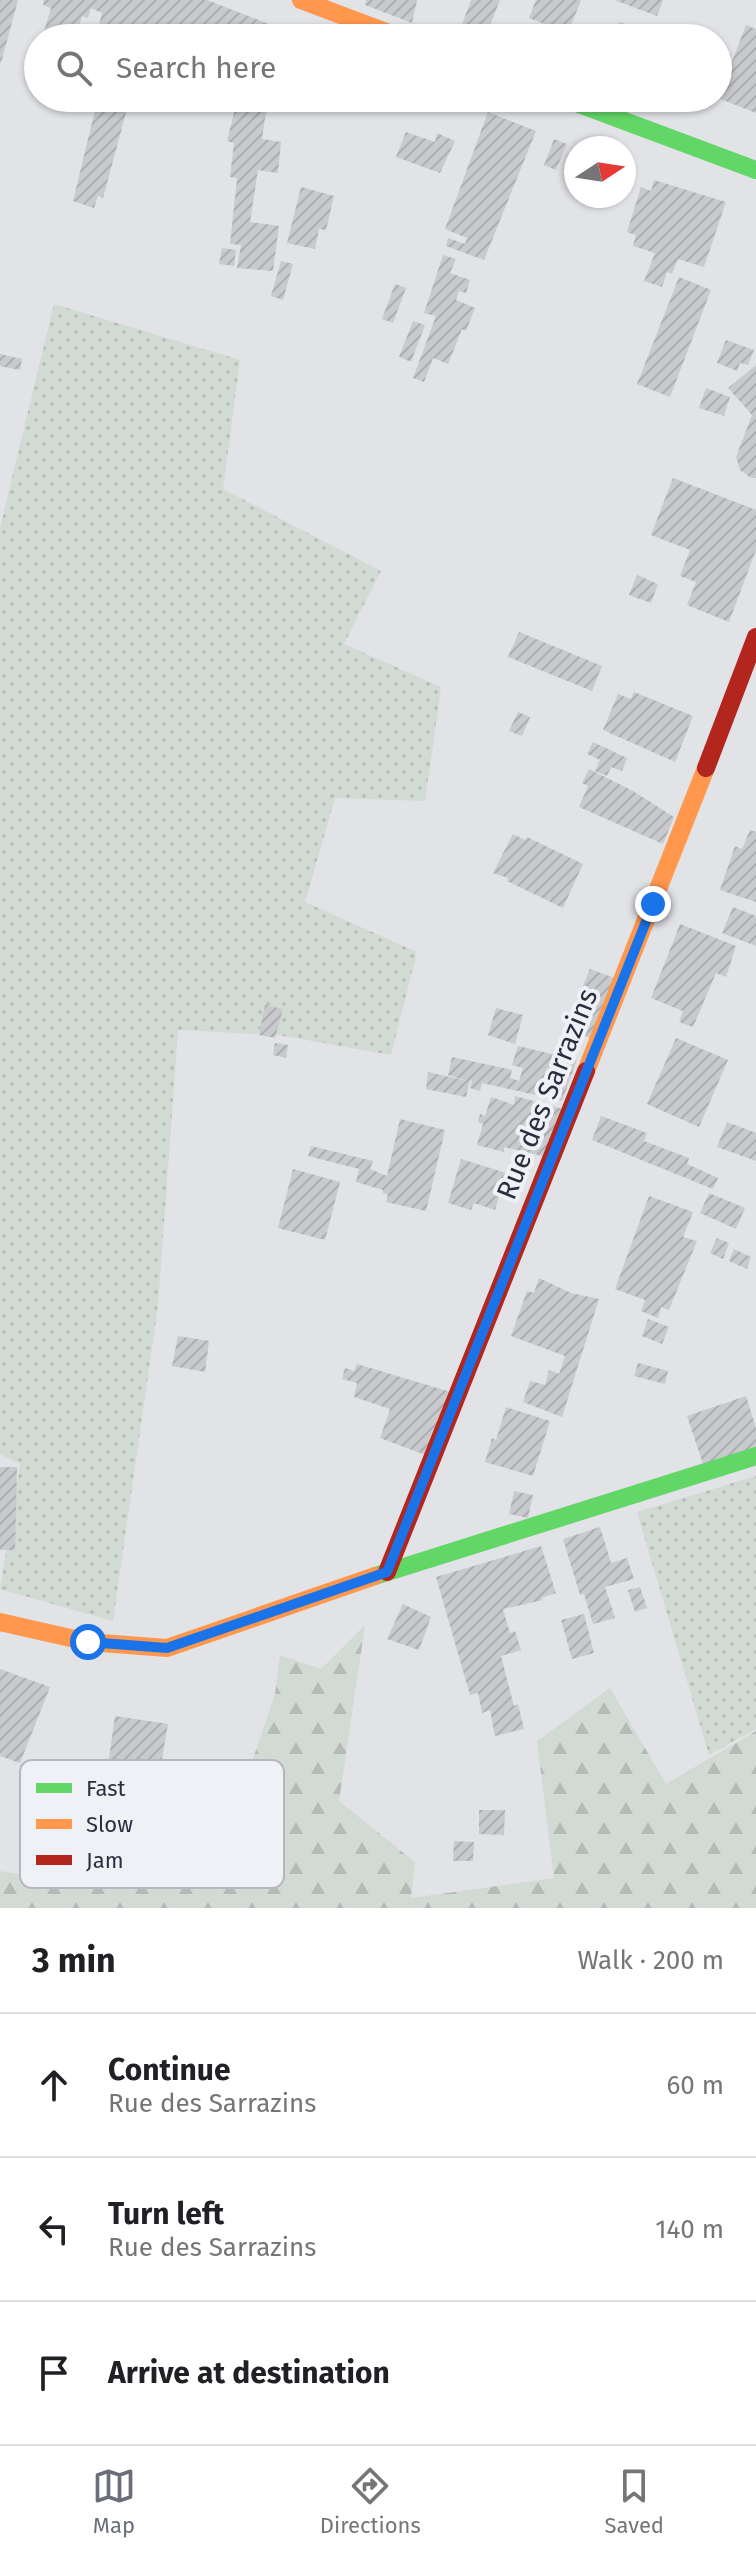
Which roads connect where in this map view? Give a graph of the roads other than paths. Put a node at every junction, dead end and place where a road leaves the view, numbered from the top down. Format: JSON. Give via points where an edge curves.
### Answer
{"nodes":[{"id":1,"x":301,"y":0,"type":"edge"},
{"id":2,"x":365,"y":24,"type":"edge"},
{"id":3,"x":601,"y":112,"type":"edge"},
{"id":4,"x":756,"y":170,"type":"edge"},
{"id":5,"x":756,"y":637,"type":"edge"},
{"id":6,"x":756,"y":1456,"type":"edge"},
{"id":7,"x":387,"y":1572,"type":"junction"},
{"id":8,"x":0,"y":1622,"type":"edge"}],
"edges":[{"from":1,"to":2,"type":"street"},
{"from":3,"to":4,"type":"street"},
{"from":5,"to":7,"type":"street","name":"Rue des Sarrazins"},
{"from":6,"to":7,"type":"street"},
{"from":7,"to":8,"type":"street","via":[[167,1648],[88,1642]]}]}
